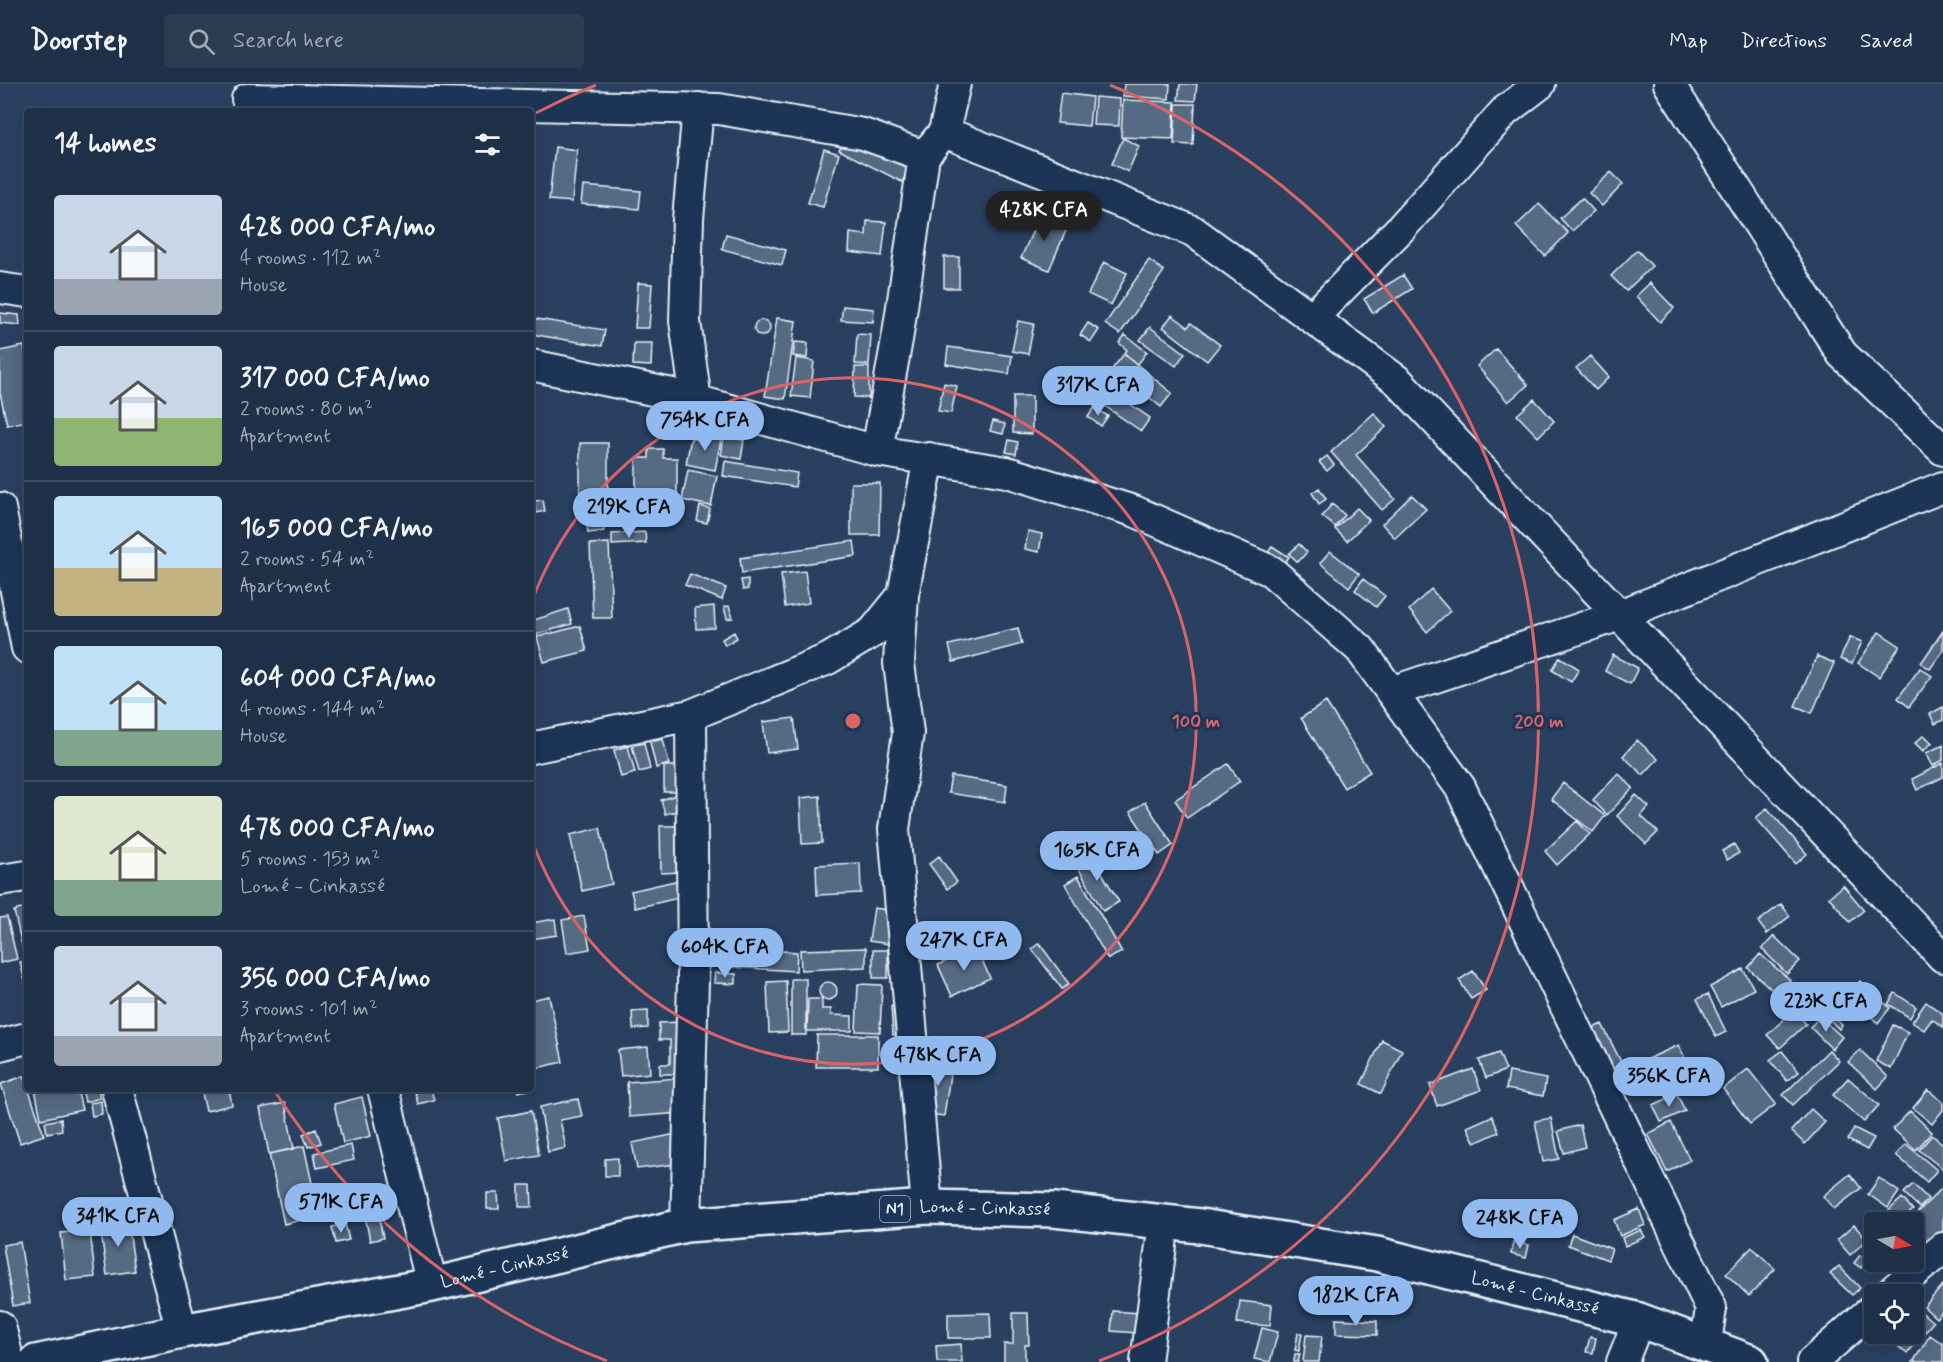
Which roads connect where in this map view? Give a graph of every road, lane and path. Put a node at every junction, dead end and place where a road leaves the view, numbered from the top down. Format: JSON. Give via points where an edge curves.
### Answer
{"nodes":[{"id":1,"x":955,"y":84,"type":"edge"},
{"id":2,"x":1540,"y":84,"type":"edge"},
{"id":3,"x":1669,"y":84,"type":"edge"},
{"id":4,"x":247,"y":98,"type":"edge"},
{"id":5,"x":698,"y":108,"type":"junction"},
{"id":6,"x":944,"y":132,"type":"junction"},
{"id":7,"x":924,"y":156,"type":"junction"},
{"id":8,"x":0,"y":288,"type":"edge"},
{"id":9,"x":24,"y":292,"type":"edge"},
{"id":10,"x":1312,"y":318,"type":"junction"},
{"id":11,"x":534,"y":366,"type":"edge"},
{"id":12,"x":696,"y":401,"type":"junction"},
{"id":13,"x":1943,"y":450,"type":"edge"},
{"id":14,"x":877,"y":451,"type":"junction"},
{"id":15,"x":929,"y":458,"type":"junction"},
{"id":16,"x":1943,"y":487,"type":"edge"},
{"id":17,"x":0,"y":508,"type":"edge"},
{"id":18,"x":903,"y":595,"type":"junction"},
{"id":19,"x":1620,"y":615,"type":"junction"},
{"id":20,"x":24,"y":632,"type":"edge"},
{"id":21,"x":1391,"y":692,"type":"junction"},
{"id":22,"x":691,"y":715,"type":"junction"},
{"id":23,"x":534,"y":745,"type":"edge"},
{"id":24,"x":24,"y":876,"type":"edge"},
{"id":25,"x":0,"y":880,"type":"edge"},
{"id":26,"x":1943,"y":957,"type":"edge"},
{"id":27,"x":24,"y":1039,"type":"edge"},
{"id":28,"x":0,"y":1045,"type":"edge"},
{"id":29,"x":118,"y":1092,"type":"edge"},
{"id":30,"x":384,"y":1092,"type":"edge"},
{"id":31,"x":927,"y":1207,"type":"junction"},
{"id":32,"x":1164,"y":1222,"type":"junction"},
{"id":33,"x":686,"y":1225,"type":"junction"},
{"id":34,"x":1943,"y":1248,"type":"edge"},
{"id":35,"x":1901,"y":1284,"type":"edge"},
{"id":36,"x":432,"y":1285,"type":"junction"},
{"id":37,"x":1864,"y":1317,"type":"edge"},
{"id":38,"x":1639,"y":1320,"type":"junction"},
{"id":39,"x":0,"y":1326,"type":"edge"},
{"id":40,"x":182,"y":1331,"type":"junction"},
{"id":41,"x":1707,"y":1343,"type":"junction"},
{"id":42,"x":9,"y":1362,"type":"edge"},
{"id":43,"x":36,"y":1362,"type":"edge"},
{"id":44,"x":1146,"y":1362,"type":"edge"},
{"id":45,"x":1622,"y":1362,"type":"edge"},
{"id":46,"x":1751,"y":1362,"type":"edge"},
{"id":47,"x":1812,"y":1362,"type":"edge"}],
"edges":[{"from":1,"to":6,"type":"street"},
{"from":2,"to":10,"type":"street","via":[[1505,111],[1403,226]]},
{"from":3,"to":13,"type":"street","via":[[1842,354]]},
{"from":4,"to":5,"type":"street"},
{"from":5,"to":7,"type":"street","via":[[863,134]]},
{"from":5,"to":12,"type":"street","via":[[688,219],[685,321]]},
{"from":6,"to":7,"type":"street"},
{"from":6,"to":10,"type":"street","via":[[1193,231]]},
{"from":7,"to":14,"type":"street"},
{"from":8,"to":9,"type":"street"},
{"from":10,"to":19,"type":"street","via":[[1398,381]]},
{"from":11,"to":12,"type":"street"},
{"from":12,"to":14,"type":"street"},
{"from":14,"to":15,"type":"street"},
{"from":15,"to":18,"type":"street"},
{"from":15,"to":21,"type":"street","via":[[1007,472],[1134,511],[1271,571],[1360,649]]},
{"from":16,"to":19,"type":"street"},
{"from":17,"to":20,"type":"street"},
{"from":18,"to":22,"type":"street","via":[[873,632],[828,659]]},
{"from":18,"to":31,"type":"street","via":[[899,663],[908,733],[894,829]]},
{"from":19,"to":21,"type":"street"},
{"from":19,"to":26,"type":"street"},
{"from":21,"to":41,"type":"street","via":[[1460,788],[1569,1010],[1712,1308]]},
{"from":22,"to":23,"type":"street"},
{"from":22,"to":33,"type":"street","via":[[693,981]]},
{"from":24,"to":25,"type":"street"},
{"from":27,"to":28,"type":"street"},
{"from":29,"to":40,"type":"street"},
{"from":30,"to":36,"type":"street"},
{"from":31,"to":32,"type":"highway","name":"Lomé - Cinkassé","number":"N1","via":[[1054,1210]]},
{"from":31,"to":33,"type":"highway","name":"Lomé - Cinkassé","number":"N1"},
{"from":32,"to":38,"type":"highway","name":"Lomé - Cinkassé","number":"N1","via":[[1377,1254]]},
{"from":32,"to":44,"type":"street"},
{"from":33,"to":36,"type":"highway","name":"Lomé - Cinkassé","number":"N1"},
{"from":34,"to":35,"type":"street"},
{"from":36,"to":40,"type":"highway","name":"Lomé - Cinkassé","number":"N1"},
{"from":37,"to":47,"type":"street"},
{"from":38,"to":41,"type":"highway","name":"Lomé - Cinkassé","number":"N1"},
{"from":38,"to":45,"type":"street"},
{"from":39,"to":42,"type":"street"},
{"from":40,"to":43,"type":"highway","name":"Lomé - Cinkassé","number":"N1"},
{"from":41,"to":46,"type":"highway","name":"Lomé - Cinkassé","number":"N1"}]}
